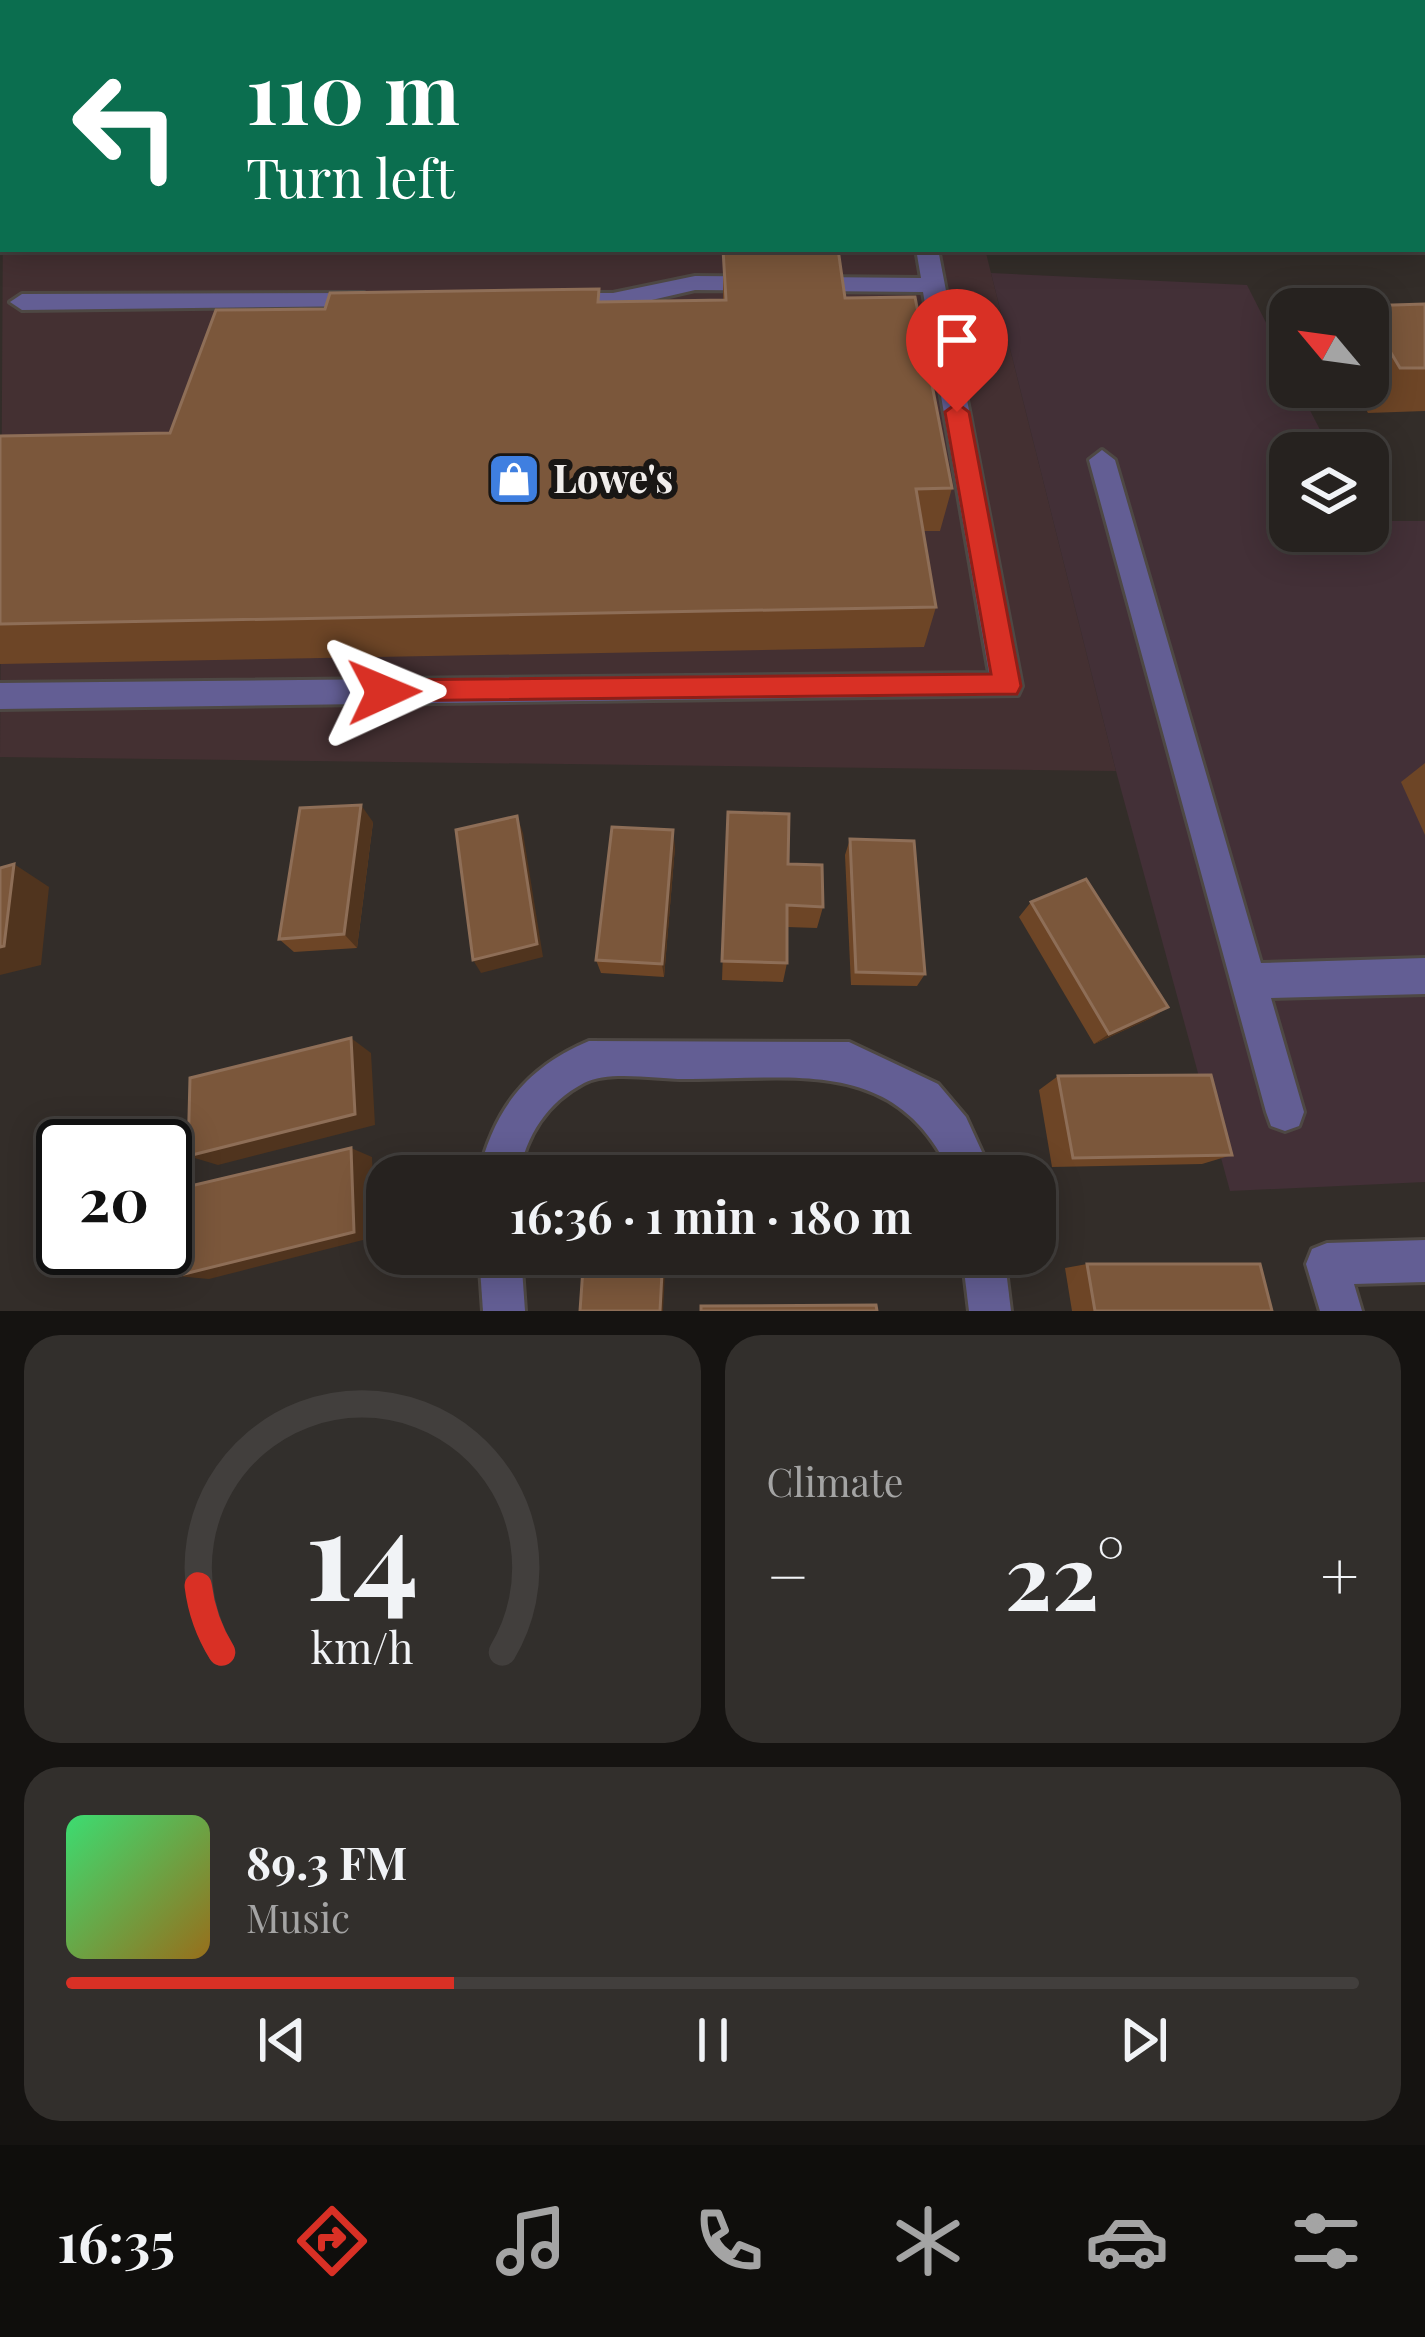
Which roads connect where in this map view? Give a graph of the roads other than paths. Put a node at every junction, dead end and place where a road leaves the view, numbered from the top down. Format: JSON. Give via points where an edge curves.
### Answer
{"nodes":[{"id":1,"x":1057,"y":0,"type":"edge"},
{"id":2,"x":1086,"y":0,"type":"edge"},
{"id":3,"x":928,"y":252,"type":"edge"},
{"id":4,"x":934,"y":285,"type":"junction"},
{"id":5,"x":388,"y":301,"type":"edge"},
{"id":6,"x":528,"y":301,"type":"edge"},
{"id":7,"x":614,"y":301,"type":"junction"},
{"id":8,"x":22,"y":302,"type":"dead end"},
{"id":9,"x":680,"y":312,"type":"edge"},
{"id":10,"x":1102,"y":460,"type":"dead end"},
{"id":11,"x":0,"y":696,"type":"edge"},
{"id":12,"x":1425,"y":976,"type":"edge"},
{"id":13,"x":1248,"y":981,"type":"junction"},
{"id":14,"x":1285,"y":1112,"type":"dead end"},
{"id":15,"x":502,"y":1155,"type":"edge"},
{"id":16,"x":963,"y":1155,"type":"edge"},
{"id":17,"x":1425,"y":1261,"type":"edge"},
{"id":18,"x":501,"y":1275,"type":"edge"},
{"id":19,"x":986,"y":1275,"type":"edge"},
{"id":20,"x":504,"y":1311,"type":"edge"},
{"id":21,"x":990,"y":1311,"type":"edge"},
{"id":22,"x":1341,"y":1311,"type":"edge"}],
"edges":[{"from":1,"to":2,"type":"street"},
{"from":3,"to":4,"type":"street"},
{"from":4,"to":7,"type":"street","via":[[695,284]]},
{"from":4,"to":11,"type":"street","via":[[930,320],[1007,686]]},
{"from":5,"to":8,"type":"street"},
{"from":6,"to":7,"type":"street"},
{"from":7,"to":9,"type":"street"},
{"from":10,"to":13,"type":"street"},
{"from":12,"to":13,"type":"street"},
{"from":13,"to":14,"type":"street"},
{"from":15,"to":16,"type":"street","via":[[523,1106],[550,1078],[589,1060],[850,1061],[923,1098]]},
{"from":17,"to":22,"type":"street","via":[[1328,1264]]},
{"from":18,"to":20,"type":"street"},
{"from":19,"to":21,"type":"street"}]}
